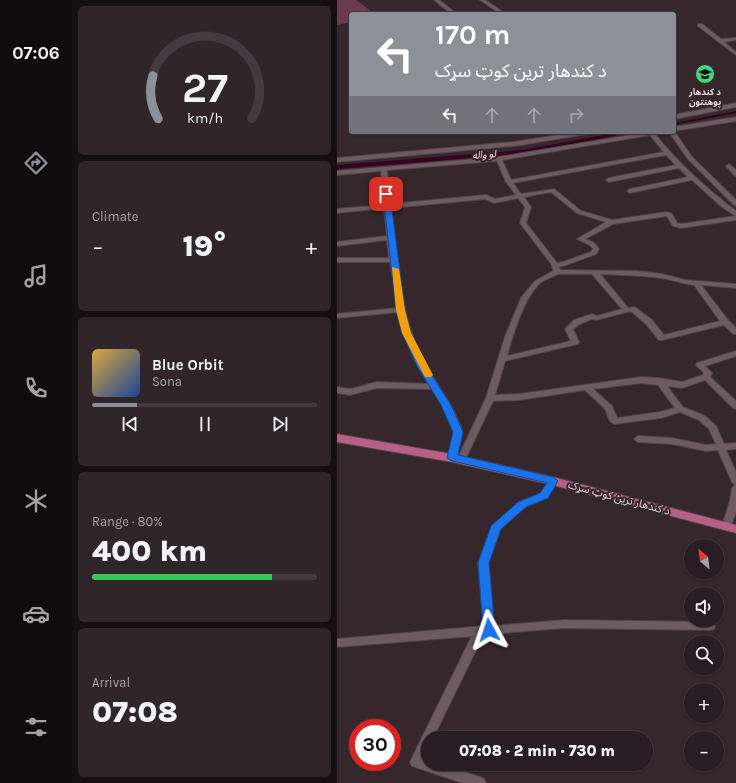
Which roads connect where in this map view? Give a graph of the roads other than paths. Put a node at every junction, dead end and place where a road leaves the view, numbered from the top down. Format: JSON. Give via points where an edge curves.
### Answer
{"nodes":[{"id":1,"x":436,"y":0,"type":"edge"},
{"id":2,"x":482,"y":0,"type":"edge"},
{"id":3,"x":452,"y":12,"type":"edge"},
{"id":4,"x":501,"y":12,"type":"edge"},
{"id":5,"x":700,"y":25,"type":"dead end"},
{"id":6,"x":736,"y":39,"type":"edge"},
{"id":7,"x":720,"y":41,"type":"junction"},
{"id":8,"x":736,"y":54,"type":"edge"},
{"id":9,"x":736,"y":105,"type":"edge"},
{"id":10,"x":676,"y":116,"type":"edge"},
{"id":11,"x":736,"y":119,"type":"edge"},
{"id":12,"x":676,"y":130,"type":"edge"},
{"id":13,"x":575,"y":134,"type":"edge"},
{"id":14,"x":645,"y":134,"type":"edge"},
{"id":15,"x":652,"y":134,"type":"edge"},
{"id":16,"x":673,"y":134,"type":"edge"},
{"id":17,"x":452,"y":150,"type":"junction"},
{"id":18,"x":666,"y":153,"type":"junction"},
{"id":19,"x":337,"y":160,"type":"edge"},
{"id":20,"x":499,"y":160,"type":"junction"},
{"id":21,"x":456,"y":163,"type":"junction"},
{"id":22,"x":680,"y":166,"type":"junction"},
{"id":23,"x":729,"y":166,"type":"dead end"},
{"id":24,"x":384,"y":169,"type":"junction"},
{"id":25,"x":337,"y":173,"type":"edge"},
{"id":26,"x":736,"y":174,"type":"edge"},
{"id":27,"x":694,"y":178,"type":"junction"},
{"id":28,"x":609,"y":180,"type":"dead end"},
{"id":29,"x":509,"y":182,"type":"junction"},
{"id":30,"x":630,"y":191,"type":"dead end"},
{"id":31,"x":520,"y":196,"type":"junction"},
{"id":32,"x":735,"y":202,"type":"edge"},
{"id":33,"x":388,"y":206,"type":"junction"},
{"id":34,"x":337,"y":211,"type":"edge"},
{"id":35,"x":736,"y":214,"type":"edge"},
{"id":36,"x":736,"y":218,"type":"edge"},
{"id":37,"x":611,"y":222,"type":"junction"},
{"id":38,"x":391,"y":238,"type":"junction"},
{"id":39,"x":337,"y":244,"type":"edge"},
{"id":40,"x":337,"y":260,"type":"edge"},
{"id":41,"x":393,"y":260,"type":"junction"},
{"id":42,"x":556,"y":268,"type":"junction"},
{"id":43,"x":594,"y":272,"type":"junction"},
{"id":44,"x":696,"y":283,"type":"junction"},
{"id":45,"x":736,"y":286,"type":"edge"},
{"id":46,"x":401,"y":310,"type":"junction"},
{"id":47,"x":626,"y":310,"type":"junction"},
{"id":48,"x":337,"y":316,"type":"edge"},
{"id":49,"x":725,"y":322,"type":"junction"},
{"id":50,"x":736,"y":332,"type":"edge"},
{"id":51,"x":736,"y":353,"type":"edge"},
{"id":52,"x":501,"y":360,"type":"junction"},
{"id":53,"x":706,"y":377,"type":"junction"},
{"id":54,"x":659,"y":381,"type":"junction"},
{"id":55,"x":436,"y":387,"type":"junction"},
{"id":56,"x":586,"y":387,"type":"junction"},
{"id":57,"x":337,"y":390,"type":"edge"},
{"id":58,"x":489,"y":398,"type":"junction"},
{"id":59,"x":736,"y":406,"type":"edge"},
{"id":60,"x":680,"y":409,"type":"junction"},
{"id":61,"x":337,"y":438,"type":"edge"},
{"id":62,"x":638,"y":439,"type":"dead end"},
{"id":63,"x":736,"y":446,"type":"edge"},
{"id":64,"x":722,"y":447,"type":"junction"},
{"id":65,"x":457,"y":459,"type":"junction"},
{"id":66,"x":553,"y":481,"type":"junction"},
{"id":67,"x":736,"y":482,"type":"edge"},
{"id":68,"x":736,"y":488,"type":"edge"},
{"id":69,"x":731,"y":528,"type":"edge"},
{"id":70,"x":684,"y":626,"type":"edge"},
{"id":71,"x":489,"y":630,"type":"junction"},
{"id":72,"x":337,"y":643,"type":"edge"},
{"id":73,"x":480,"y":783,"type":"edge"}],
"edges":[{"from":1,"to":3,"type":"street"},
{"from":2,"to":4,"type":"street"},
{"from":5,"to":7,"type":"street"},
{"from":6,"to":7,"type":"street"},
{"from":7,"to":8,"type":"street"},
{"from":9,"to":10,"type":"street"},
{"from":11,"to":12,"type":"street"},
{"from":13,"to":17,"type":"street","via":[[514,144]]},
{"from":14,"to":20,"type":"street"},
{"from":15,"to":18,"type":"street"},
{"from":16,"to":32,"type":"street","via":[[690,158]]},
{"from":17,"to":19,"type":"street"},
{"from":17,"to":21,"type":"street"},
{"from":18,"to":22,"type":"street"},
{"from":18,"to":29,"type":"street"},
{"from":20,"to":21,"type":"street"},
{"from":20,"to":29,"type":"street"},
{"from":21,"to":24,"type":"street"},
{"from":22,"to":27,"type":"street"},
{"from":22,"to":28,"type":"street"},
{"from":23,"to":26,"type":"street"},
{"from":24,"to":25,"type":"street"},
{"from":24,"to":33,"type":"street"},
{"from":27,"to":30,"type":"street"},
{"from":27,"to":35,"type":"street"},
{"from":29,"to":31,"type":"street"},
{"from":31,"to":33,"type":"street","via":[[494,201],[486,197]]},
{"from":31,"to":37,"type":"street","via":[[552,190],[569,206],[580,212]]},
{"from":31,"to":42,"type":"street","via":[[528,207],[523,223]]},
{"from":33,"to":34,"type":"street"},
{"from":33,"to":38,"type":"street"},
{"from":36,"to":37,"type":"street","via":[[681,226],[675,225],[667,214]]},
{"from":37,"to":42,"type":"street","via":[[580,239],[592,244],[596,249],[594,253]]},
{"from":38,"to":39,"type":"street"},
{"from":38,"to":41,"type":"street"},
{"from":40,"to":41,"type":"street"},
{"from":41,"to":46,"type":"street"},
{"from":42,"to":43,"type":"street"},
{"from":42,"to":52,"type":"street","via":[[537,282],[525,298]]},
{"from":43,"to":44,"type":"street","via":[[662,276]]},
{"from":43,"to":47,"type":"street"},
{"from":44,"to":45,"type":"street"},
{"from":44,"to":49,"type":"street"},
{"from":46,"to":48,"type":"street"},
{"from":46,"to":55,"type":"street","via":[[407,333],[422,366]]},
{"from":47,"to":49,"type":"street","via":[[632,309],[649,322],[662,338]]},
{"from":47,"to":52,"type":"street","via":[[596,318],[592,316],[577,322],[569,329],[575,342]]},
{"from":49,"to":50,"type":"street"},
{"from":51,"to":53,"type":"street","via":[[700,365],[708,373]]},
{"from":52,"to":58,"type":"street"},
{"from":53,"to":54,"type":"street","via":[[682,385]]},
{"from":53,"to":59,"type":"street"},
{"from":54,"to":56,"type":"street","via":[[641,380]]},
{"from":54,"to":60,"type":"street"},
{"from":55,"to":57,"type":"street","via":[[377,385],[351,392]]},
{"from":55,"to":65,"type":"street","via":[[458,432]]},
{"from":56,"to":58,"type":"street","via":[[519,397]]},
{"from":56,"to":60,"type":"street","via":[[609,408],[614,421],[661,415]]},
{"from":58,"to":65,"type":"street"},
{"from":60,"to":64,"type":"street","via":[[702,418],[713,428]]},
{"from":61,"to":65,"type":"main road","name":"د کندهار ترين کوټ سړک"},
{"from":62,"to":64,"type":"street","via":[[672,441],[706,448]]},
{"from":63,"to":64,"type":"street"},
{"from":64,"to":67,"type":"street"},
{"from":65,"to":66,"type":"main road","name":"د کندهار ترين کوټ سړک"},
{"from":66,"to":69,"type":"main road","name":"د کندهار ترين کوټ سړک"},
{"from":66,"to":71,"type":"street","via":[[544,496],[522,504],[497,526],[483,563]]},
{"from":68,"to":69,"type":"street"},
{"from":70,"to":71,"type":"street","via":[[564,624]]},
{"from":71,"to":72,"type":"street"},
{"from":71,"to":73,"type":"street","via":[[475,641],[416,762]]}]}
